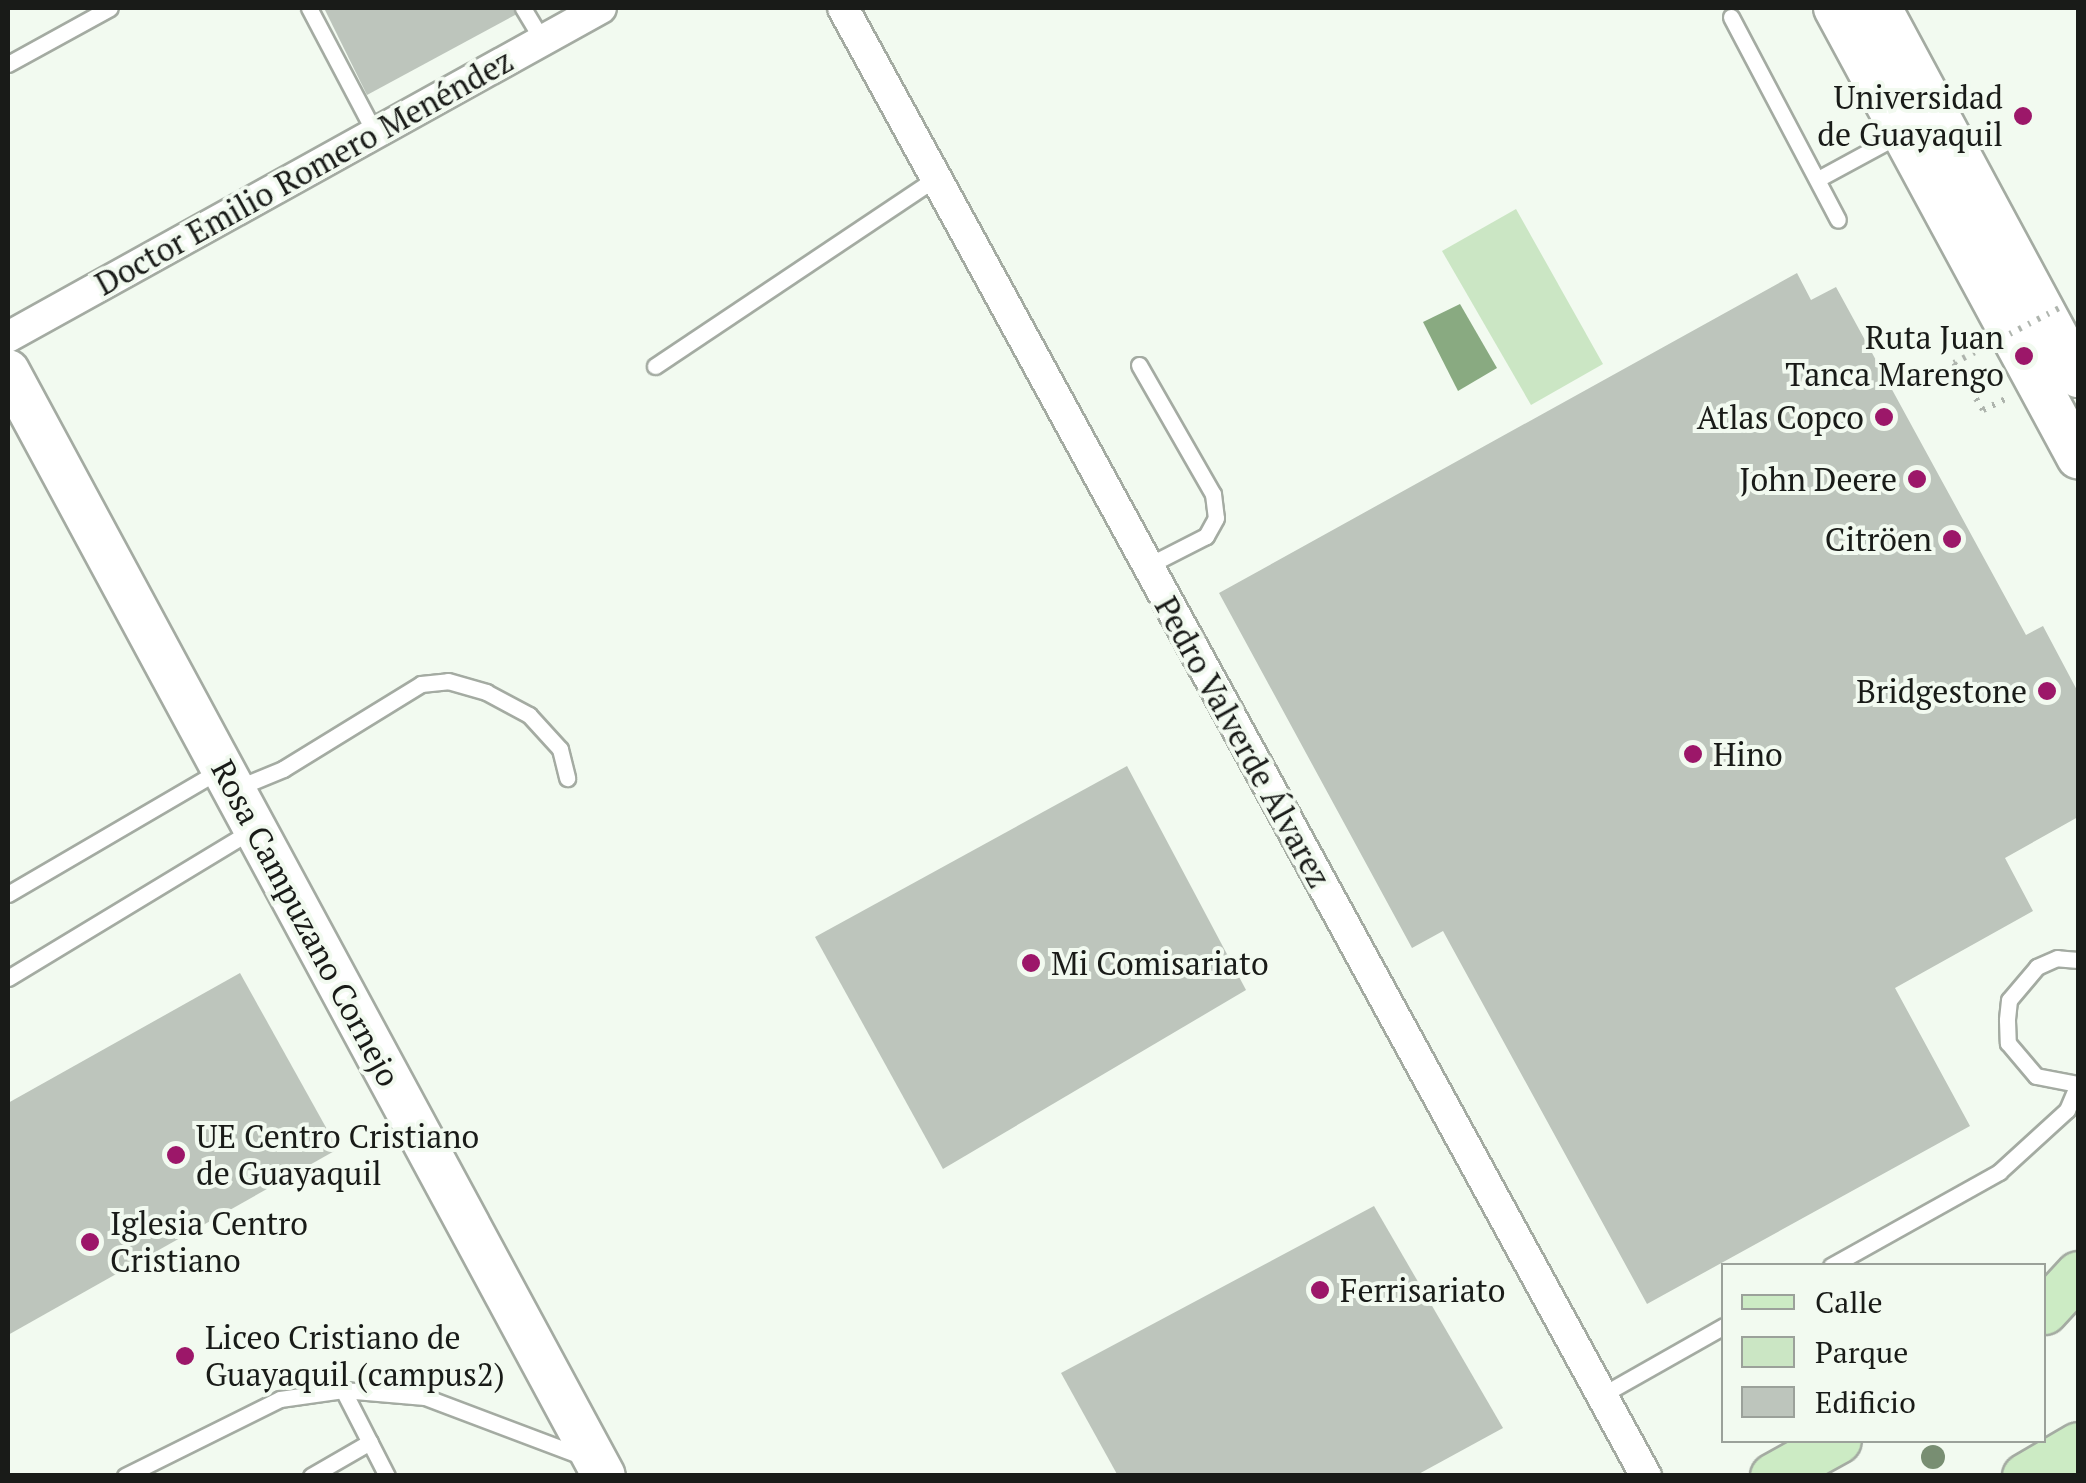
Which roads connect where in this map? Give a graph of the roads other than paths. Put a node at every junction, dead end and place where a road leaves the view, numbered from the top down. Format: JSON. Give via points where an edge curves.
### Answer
{"nodes":[{"id":1,"x":110,"y":8,"type":"edge"},
{"id":2,"x":309,"y":8,"type":"edge"},
{"id":3,"x":523,"y":8,"type":"edge"},
{"id":4,"x":602,"y":8,"type":"edge"},
{"id":5,"x":843,"y":8,"type":"edge"},
{"id":6,"x":1834,"y":8,"type":"edge"},
{"id":7,"x":1880,"y":8,"type":"edge"},
{"id":8,"x":1731,"y":18,"type":"dead end"},
{"id":9,"x":542,"y":40,"type":"junction"},
{"id":10,"x":8,"y":64,"type":"edge"},
{"id":11,"x":375,"y":133,"type":"junction"},
{"id":12,"x":1902,"y":133,"type":"junction"},
{"id":13,"x":934,"y":178,"type":"junction"},
{"id":14,"x":1818,"y":179,"type":"junction"},
{"id":15,"x":1838,"y":220,"type":"dead end"},
{"id":16,"x":8,"y":338,"type":"edge"},
{"id":17,"x":1139,"y":365,"type":"dead end"},
{"id":18,"x":654,"y":366,"type":"dead end"},
{"id":19,"x":8,"y":371,"type":"edge"},
{"id":20,"x":2078,"y":376,"type":"edge"},
{"id":21,"x":2078,"y":457,"type":"edge"},
{"id":22,"x":1147,"y":566,"type":"junction"},
{"id":23,"x":567,"y":778,"type":"dead end"},
{"id":24,"x":228,"y":779,"type":"junction"},
{"id":25,"x":254,"y":828,"type":"junction"},
{"id":26,"x":8,"y":894,"type":"edge"},
{"id":27,"x":2078,"y":960,"type":"edge"},
{"id":28,"x":8,"y":978,"type":"edge"},
{"id":29,"x":1837,"y":1263,"type":"edge"},
{"id":30,"x":2078,"y":1274,"type":"edge"},
{"id":31,"x":2078,"y":1308,"type":"edge"},
{"id":32,"x":2046,"y":1310,"type":"edge"},
{"id":33,"x":1721,"y":1328,"type":"edge"},
{"id":34,"x":2046,"y":1328,"type":"edge"},
{"id":35,"x":343,"y":1390,"type":"junction"},
{"id":36,"x":1602,"y":1394,"type":"junction"},
{"id":37,"x":370,"y":1442,"type":"junction"},
{"id":38,"x":1833,"y":1443,"type":"edge"},
{"id":39,"x":2078,"y":1445,"type":"edge"},
{"id":40,"x":600,"y":1468,"type":"edge"},
{"id":41,"x":125,"y":1476,"type":"edge"},
{"id":42,"x":310,"y":1476,"type":"edge"},
{"id":43,"x":388,"y":1476,"type":"edge"},
{"id":44,"x":1646,"y":1476,"type":"edge"},
{"id":45,"x":1773,"y":1476,"type":"edge"},
{"id":46,"x":2025,"y":1476,"type":"edge"}],
"edges":[{"from":1,"to":10,"type":"lane"},
{"from":2,"to":11,"type":"lane"},
{"from":3,"to":9,"type":"lane"},
{"from":4,"to":9,"type":"street","name":"Doctor Emilio Romero Menéndez"},
{"from":5,"to":13,"type":"street","name":"Pedro Valverde Álvarez"},
{"from":6,"to":12,"type":"street"},
{"from":7,"to":20,"type":"street"},
{"from":8,"to":14,"type":"lane"},
{"from":9,"to":11,"type":"street","name":"Doctor Emilio Romero Menéndez"},
{"from":11,"to":16,"type":"street","name":"Doctor Emilio Romero Menéndez"},
{"from":12,"to":14,"type":"lane"},
{"from":12,"to":21,"type":"street"},
{"from":13,"to":18,"type":"lane"},
{"from":13,"to":22,"type":"street","name":"Pedro Valverde Álvarez"},
{"from":14,"to":15,"type":"lane"},
{"from":17,"to":22,"type":"lane","via":[[1213,494],[1216,518],[1206,536]]},
{"from":19,"to":24,"type":"street","name":"Rosa Campuzano Cornejo"},
{"from":22,"to":36,"type":"street","name":"Pedro Valverde Álvarez"},
{"from":23,"to":24,"type":"lane","via":[[560,749],[529,715],[448,681],[421,684],[284,769]]},
{"from":24,"to":25,"type":"street","name":"Rosa Campuzano Cornejo"},
{"from":24,"to":26,"type":"lane"},
{"from":25,"to":28,"type":"lane"},
{"from":25,"to":40,"type":"street","name":"Rosa Campuzano Cornejo"},
{"from":27,"to":29,"type":"lane","via":[[2057,958],[2038,967],[2009,1000],[2007,1020],[2008,1043],[2036,1076],[2078,1084],[2067,1110],[1999,1172]]},
{"from":30,"to":32,"type":"main road"},
{"from":31,"to":34,"type":"main road"},
{"from":33,"to":36,"type":"lane"},
{"from":35,"to":37,"type":"lane"},
{"from":35,"to":40,"type":"lane","via":[[425,1397]]},
{"from":35,"to":41,"type":"lane","via":[[280,1399]]},
{"from":36,"to":44,"type":"street","name":"Pedro Valverde Álvarez"},
{"from":37,"to":42,"type":"lane"},
{"from":37,"to":43,"type":"lane"},
{"from":38,"to":45,"type":"main road"},
{"from":39,"to":46,"type":"main road"}]}
